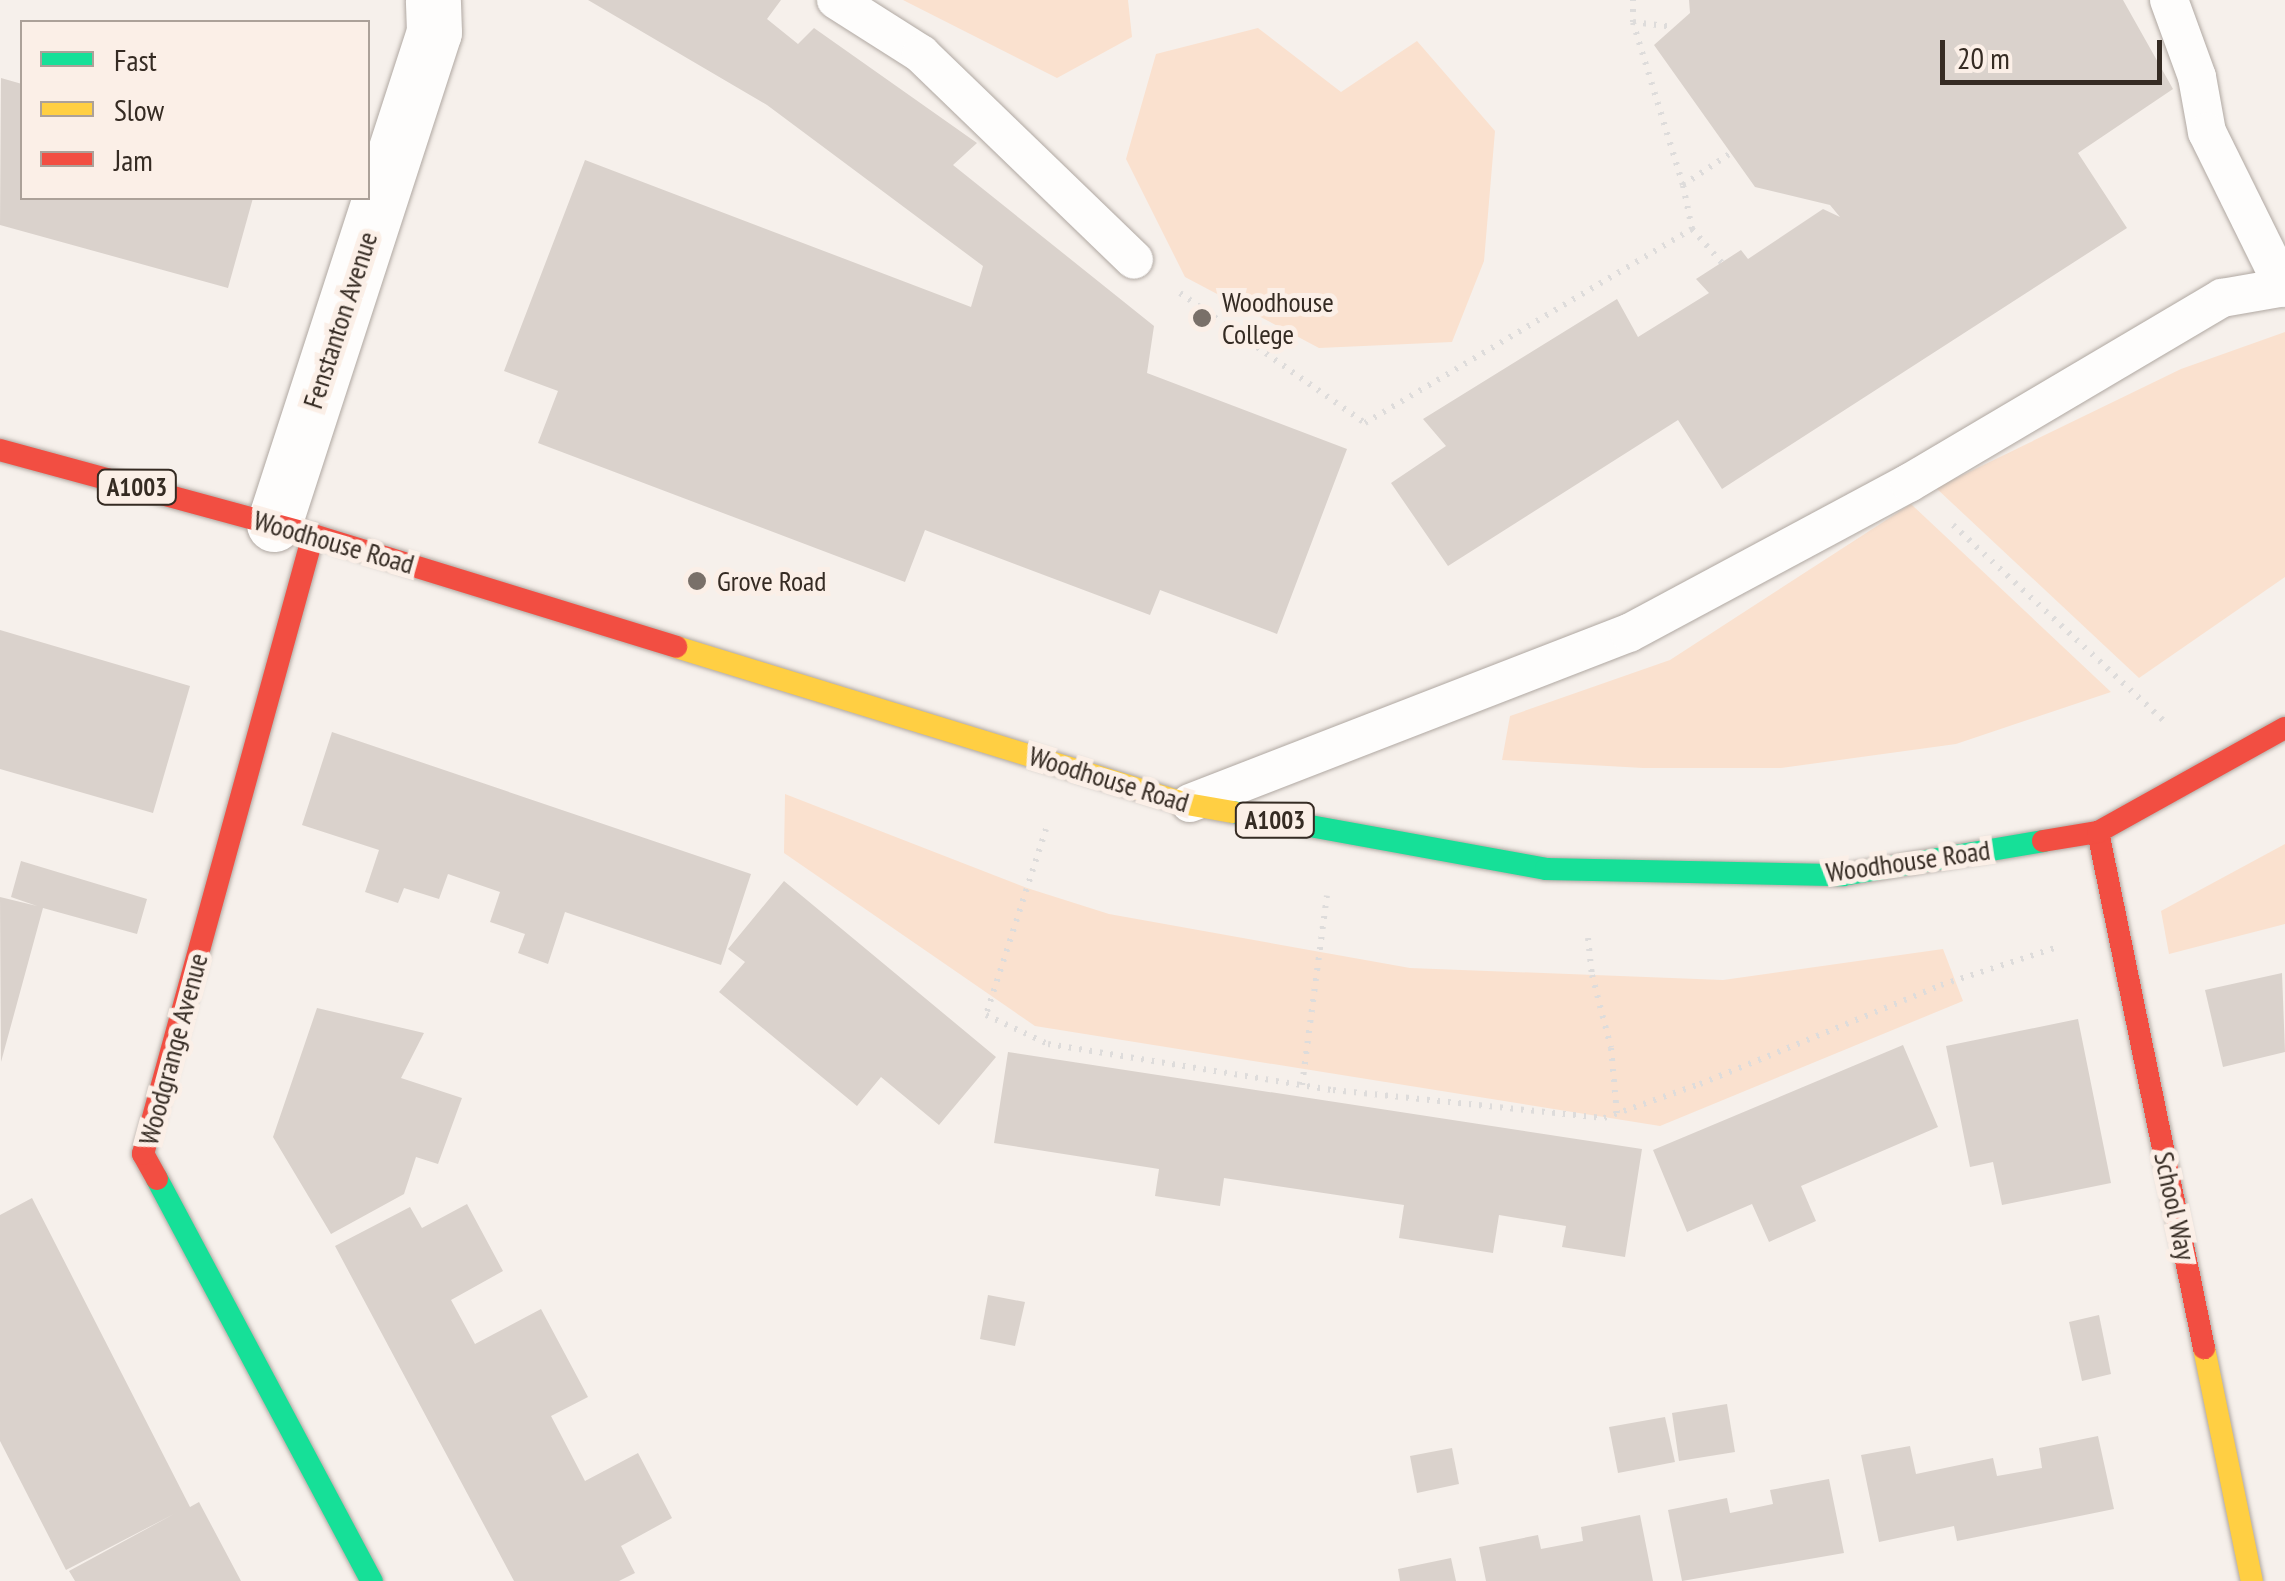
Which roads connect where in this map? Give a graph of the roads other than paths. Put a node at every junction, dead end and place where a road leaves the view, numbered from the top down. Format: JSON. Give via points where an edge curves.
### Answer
{"nodes":[{"id":1,"x":434,"y":0,"type":"edge"},
{"id":2,"x":836,"y":0,"type":"edge"},
{"id":3,"x":2169,"y":0,"type":"edge"},
{"id":4,"x":1134,"y":260,"type":"road end"},
{"id":5,"x":2284,"y":288,"type":"edge"},
{"id":6,"x":0,"y":450,"type":"edge"},
{"id":7,"x":294,"y":529,"type":"junction"},
{"id":8,"x":2285,"y":728,"type":"edge"},
{"id":9,"x":1187,"y":804,"type":"junction"},
{"id":10,"x":2098,"y":832,"type":"junction"},
{"id":11,"x":372,"y":1581,"type":"edge"},
{"id":12,"x":2252,"y":1581,"type":"edge"}],
"edges":[{"from":1,"to":7,"type":"street","name":"Fenstanton Avenue","via":[[434,32]]},
{"from":2,"to":4,"type":"lane","via":[[921,54]]},
{"from":3,"to":5,"type":"lane","via":[[2207,132]]},
{"from":5,"to":9,"type":"lane","via":[[2222,298],[1909,483],[1629,633]]},
{"from":6,"to":7,"type":"main road","name":"Woodhouse Road","number":"A1003"},
{"from":7,"to":9,"type":"main road","name":"Woodhouse Road","number":"A1003"},
{"from":7,"to":11,"type":"main road","name":"Woodgrange Avenue","via":[[143,1154]]},
{"from":8,"to":10,"type":"main road","name":"Woodhouse Road","number":"A1003"},
{"from":9,"to":10,"type":"main road","name":"Woodhouse Road","number":"A1003","via":[[1546,869],[1843,875]]},
{"from":10,"to":12,"type":"main road","name":"School Way"}]}
